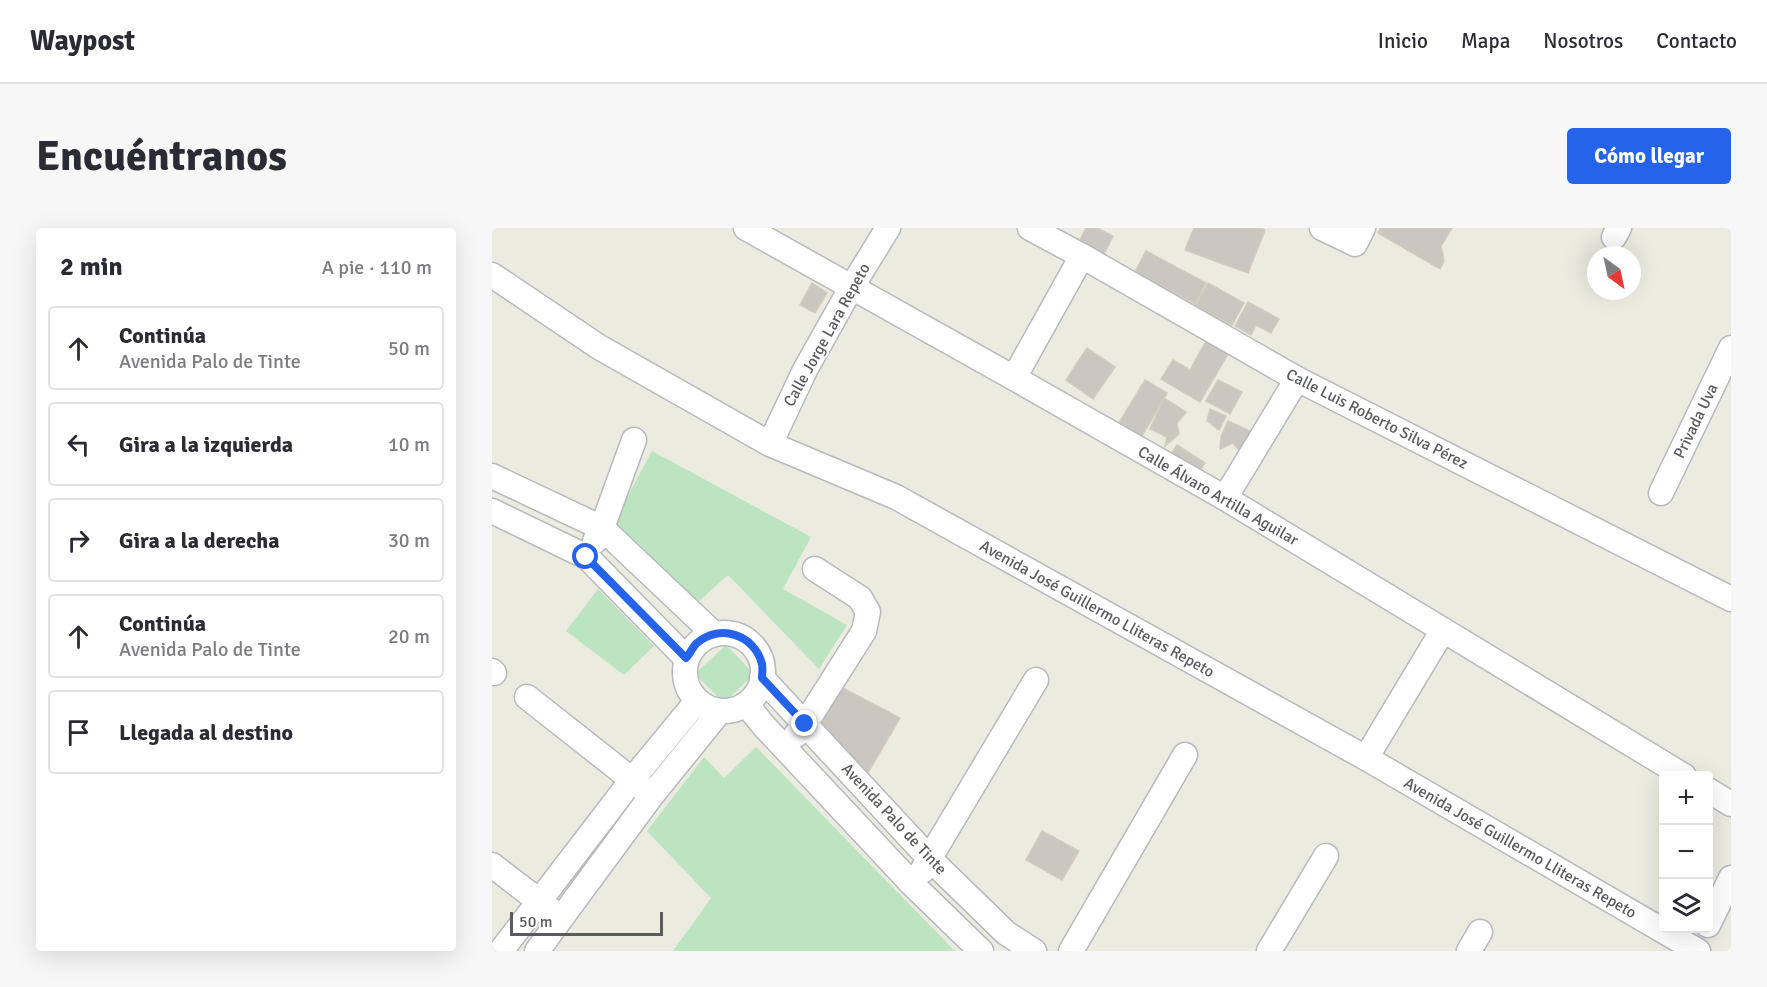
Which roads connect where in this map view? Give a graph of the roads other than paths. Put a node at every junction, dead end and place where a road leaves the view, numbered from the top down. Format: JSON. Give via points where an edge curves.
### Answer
{"nodes":[{"id":1,"x":746,"y":228,"type":"edge"},
{"id":2,"x":888,"y":228,"type":"edge"},
{"id":3,"x":1030,"y":228,"type":"edge"},
{"id":4,"x":1322,"y":228,"type":"edge"},
{"id":5,"x":1359,"y":236,"type":"edge"},
{"id":6,"x":1082,"y":256,"type":"junction"},
{"id":7,"x":492,"y":275,"type":"edge"},
{"id":8,"x":851,"y":288,"type":"junction"},
{"id":9,"x":1731,"y":348,"type":"edge"},
{"id":10,"x":1014,"y":378,"type":"junction"},
{"id":11,"x":1297,"y":379,"type":"junction"},
{"id":12,"x":634,"y":440,"type":"dead end"},
{"id":13,"x":770,"y":444,"type":"junction"},
{"id":14,"x":492,"y":476,"type":"edge"},
{"id":15,"x":1660,"y":493,"type":"dead end"},
{"id":16,"x":1225,"y":498,"type":"junction"},
{"id":17,"x":492,"y":511,"type":"edge"},
{"id":18,"x":602,"y":528,"type":"junction"},
{"id":19,"x":586,"y":557,"type":"junction"},
{"id":20,"x":815,"y":569,"type":"dead end"},
{"id":21,"x":1731,"y":599,"type":"edge"},
{"id":22,"x":1443,"y":630,"type":"junction"},
{"id":23,"x":714,"y":634,"type":"junction"},
{"id":24,"x":686,"y":658,"type":"junction"},
{"id":25,"x":762,"y":678,"type":"junction"},
{"id":26,"x":1036,"y":680,"type":"dead end"},
{"id":27,"x":527,"y":697,"type":"dead end"},
{"id":28,"x":698,"y":701,"type":"junction"},
{"id":29,"x":746,"y":704,"type":"junction"},
{"id":30,"x":720,"y":711,"type":"junction"},
{"id":31,"x":805,"y":724,"type":"junction"},
{"id":32,"x":786,"y":748,"type":"junction"},
{"id":33,"x":1185,"y":755,"type":"dead end"},
{"id":34,"x":1366,"y":758,"type":"junction"},
{"id":35,"x":1676,"y":771,"type":"edge"},
{"id":36,"x":632,"y":780,"type":"junction"},
{"id":37,"x":1713,"y":793,"type":"edge"},
{"id":38,"x":652,"y":795,"type":"junction"},
{"id":39,"x":1731,"y":804,"type":"edge"},
{"id":40,"x":1326,"y":856,"type":"dead end"},
{"id":41,"x":930,"y":859,"type":"junction"},
{"id":42,"x":492,"y":866,"type":"edge"},
{"id":43,"x":1731,"y":878,"type":"edge"},
{"id":44,"x":913,"y":885,"type":"junction"},
{"id":45,"x":539,"y":901,"type":"junction"},
{"id":46,"x":1713,"y":916,"type":"edge"},
{"id":47,"x":562,"y":918,"type":"junction"},
{"id":48,"x":1706,"y":933,"type":"edge"},
{"id":49,"x":501,"y":951,"type":"edge"},
{"id":50,"x":537,"y":951,"type":"edge"},
{"id":51,"x":981,"y":951,"type":"edge"},
{"id":52,"x":1034,"y":951,"type":"edge"},
{"id":53,"x":1071,"y":951,"type":"edge"},
{"id":54,"x":1269,"y":951,"type":"edge"},
{"id":55,"x":1698,"y":951,"type":"edge"}],
"edges":[{"from":1,"to":8,"type":"street","name":"Calle Álvaro Artilla Aguilar"},
{"from":2,"to":8,"type":"street","name":"Calle Jorge Lara Repeto"},
{"from":3,"to":6,"type":"street","name":"Calle Luis Roberto Silva Pérez"},
{"from":4,"to":5,"type":"street"},
{"from":6,"to":10,"type":"street"},
{"from":6,"to":11,"type":"street","name":"Calle Luis Roberto Silva Pérez"},
{"from":7,"to":13,"type":"street","name":"Avenida José Guillermo Lliteras Repeto","via":[[599,347]]},
{"from":8,"to":10,"type":"street","name":"Calle Álvaro Artilla Aguilar"},
{"from":8,"to":13,"type":"street","name":"Calle Jorge Lara Repeto","via":[[805,370]]},
{"from":9,"to":15,"type":"street","name":"Privada Uva"},
{"from":10,"to":16,"type":"street","name":"Calle Álvaro Artilla Aguilar"},
{"from":11,"to":16,"type":"street"},
{"from":11,"to":21,"type":"street","name":"Calle Luis Roberto Silva Pérez"},
{"from":12,"to":18,"type":"street"},
{"from":13,"to":34,"type":"street","name":"Avenida José Guillermo Lliteras Repeto","via":[[896,497]]},
{"from":14,"to":18,"type":"street"},
{"from":16,"to":22,"type":"street","name":"Calle Álvaro Artilla Aguilar"},
{"from":17,"to":19,"type":"street"},
{"from":18,"to":19,"type":"street"},
{"from":18,"to":23,"type":"street"},
{"from":19,"to":24,"type":"street"},
{"from":20,"to":31,"type":"street","via":[[860,598],[868,612],[864,631]]},
{"from":22,"to":34,"type":"street"},
{"from":22,"to":35,"type":"street","name":"Calle Álvaro Artilla Aguilar"},
{"from":23,"to":24,"type":"street","via":[[697,643]]},
{"from":23,"to":25,"type":"street","via":[[739,636],[750,643],[758,653]]},
{"from":24,"to":28,"type":"street","via":[[684,674],[688,689]]},
{"from":25,"to":29,"type":"street","via":[[757,693]]},
{"from":25,"to":31,"type":"street","name":"Avenida Palo de Tinte"},
{"from":26,"to":41,"type":"street"},
{"from":27,"to":36,"type":"street"},
{"from":28,"to":30,"type":"street"},
{"from":28,"to":36,"type":"street"},
{"from":29,"to":30,"type":"street"},
{"from":29,"to":32,"type":"street","name":"Avenida Palo de Tinte"},
{"from":30,"to":38,"type":"street"},
{"from":31,"to":32,"type":"street"},
{"from":31,"to":41,"type":"street","name":"Avenida Palo de Tinte"},
{"from":32,"to":44,"type":"street","name":"Avenida Palo de Tinte"},
{"from":33,"to":53,"type":"street"},
{"from":34,"to":55,"type":"street","name":"Avenida José Guillermo Lliteras Repeto"},
{"from":36,"to":38,"type":"street"},
{"from":36,"to":45,"type":"street"},
{"from":37,"to":39,"type":"street"},
{"from":38,"to":47,"type":"street"},
{"from":40,"to":54,"type":"street"},
{"from":41,"to":44,"type":"street"},
{"from":41,"to":52,"type":"street","name":"Avenida Palo de Tinte","via":[[1006,933]]},
{"from":42,"to":45,"type":"street"},
{"from":43,"to":46,"type":"street"},
{"from":44,"to":51,"type":"street","name":"Avenida Palo de Tinte"},
{"from":45,"to":47,"type":"street"},
{"from":45,"to":49,"type":"street"},
{"from":47,"to":50,"type":"street"},
{"from":48,"to":55,"type":"street"}]}
